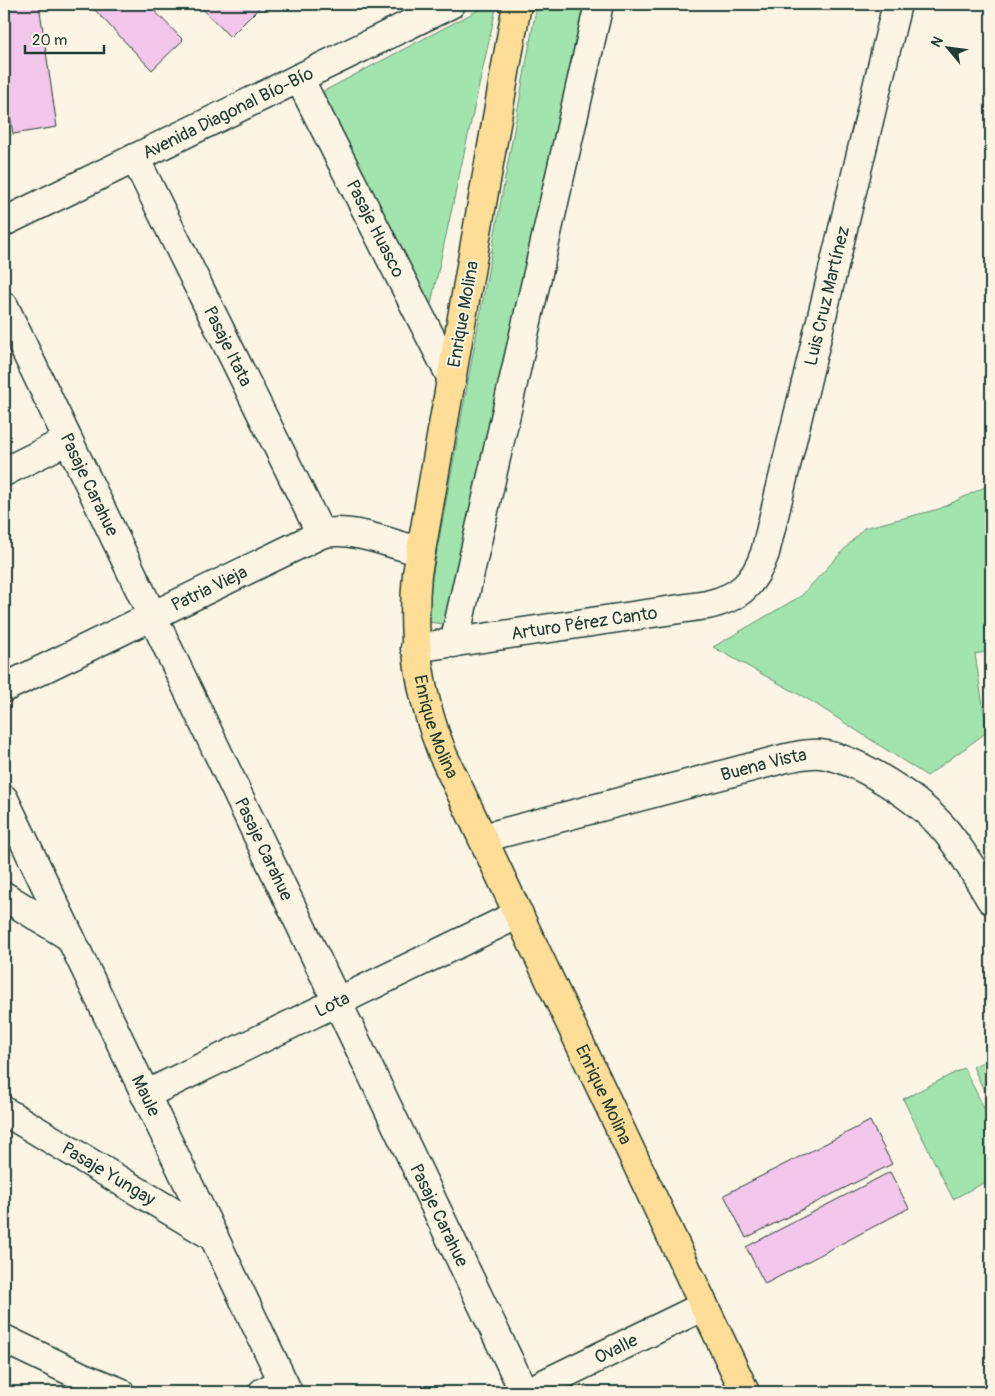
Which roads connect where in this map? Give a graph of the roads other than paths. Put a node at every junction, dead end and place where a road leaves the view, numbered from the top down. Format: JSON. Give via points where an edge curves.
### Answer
{"nodes":[{"id":1,"x":451,"y":4,"type":"edge"},
{"id":2,"x":517,"y":4,"type":"edge"},
{"id":3,"x":599,"y":4,"type":"edge"},
{"id":4,"x":897,"y":4,"type":"edge"},
{"id":5,"x":298,"y":78,"type":"junction"},
{"id":6,"x":135,"y":158,"type":"junction"},
{"id":7,"x":4,"y":222,"type":"edge"},
{"id":8,"x":4,"y":306,"type":"edge"},
{"id":9,"x":452,"y":379,"type":"junction"},
{"id":10,"x":68,"y":440,"type":"junction"},
{"id":11,"x":4,"y":472,"type":"edge"},
{"id":12,"x":321,"y":534,"type":"junction"},
{"id":13,"x":421,"y":552,"type":"junction"},
{"id":14,"x":749,"y":584,"type":"joint"},
{"id":15,"x":152,"y":616,"type":"junction"},
{"id":16,"x":454,"y":643,"type":"junction"},
{"id":17,"x":415,"y":648,"type":"junction"},
{"id":18,"x":4,"y":688,"type":"edge"},
{"id":19,"x":4,"y":799,"type":"edge"},
{"id":20,"x":483,"y":838,"type":"junction"},
{"id":21,"x":4,"y":896,"type":"edge"},
{"id":22,"x":991,"y":900,"type":"edge"},
{"id":23,"x":519,"y":914,"type":"junction"},
{"id":24,"x":70,"y":937,"type":"junction"},
{"id":25,"x":337,"y":1002,"type":"junction"},
{"id":26,"x":145,"y":1095,"type":"junction"},
{"id":27,"x":4,"y":1111,"type":"edge"},
{"id":28,"x":214,"y":1237,"type":"junction"},
{"id":29,"x":704,"y":1306,"type":"junction"},
{"id":30,"x":4,"y":1339,"type":"edge"},
{"id":31,"x":278,"y":1389,"type":"edge"},
{"id":32,"x":120,"y":1392,"type":"edge"},
{"id":33,"x":525,"y":1392,"type":"edge"},
{"id":34,"x":745,"y":1392,"type":"edge"}],
"edges":[{"from":1,"to":5,"type":"street","name":"Avenida Diagonal Bío-Bío"},
{"from":2,"to":9,"type":"main road","name":"Enrique Molina"},
{"from":3,"to":16,"type":"street"},
{"from":4,"to":14,"type":"street","name":"Luis Cruz Martínez","via":[[765,554]]},
{"from":5,"to":6,"type":"street","name":"Avenida Diagonal Bío-Bío"},
{"from":5,"to":9,"type":"street","name":"Pasaje Huasco"},
{"from":6,"to":7,"type":"street","name":"Avenida Diagonal Bío-Bío"},
{"from":6,"to":12,"type":"street","name":"Pasaje Itata"},
{"from":8,"to":10,"type":"street","name":"Pasaje Carahue"},
{"from":9,"to":13,"type":"main road","name":"Enrique Molina"},
{"from":10,"to":11,"type":"street"},
{"from":10,"to":15,"type":"street","name":"Pasaje Carahue"},
{"from":12,"to":13,"type":"street","name":"Patria Vieja","via":[[347,532]]},
{"from":12,"to":15,"type":"street","name":"Patria Vieja"},
{"from":13,"to":17,"type":"main road","name":"Enrique Molina","via":[[414,597]]},
{"from":14,"to":16,"type":"street","name":"Arturo Pérez Canto","via":[[728,599],[707,605]]},
{"from":15,"to":18,"type":"street","name":"Patria Vieja"},
{"from":15,"to":25,"type":"street","name":"Pasaje Carahue"},
{"from":16,"to":17,"type":"street","name":"Arturo Pérez Canto"},
{"from":17,"to":20,"type":"main road","name":"Enrique Molina","via":[[433,730]]},
{"from":19,"to":24,"type":"street","name":"Maule"},
{"from":20,"to":22,"type":"street","name":"Buena Vista","via":[[786,758],[820,754],[855,764],[925,810],[946,831]]},
{"from":20,"to":23,"type":"main road","name":"Enrique Molina"},
{"from":21,"to":24,"type":"street"},
{"from":23,"to":25,"type":"street","name":"Lota"},
{"from":23,"to":29,"type":"main road","name":"Enrique Molina"},
{"from":24,"to":26,"type":"street","name":"Maule"},
{"from":25,"to":26,"type":"street","name":"Lota"},
{"from":25,"to":33,"type":"street","name":"Pasaje Carahue"},
{"from":26,"to":28,"type":"street","name":"Maule"},
{"from":27,"to":28,"type":"street","name":"Pasaje Yungay"},
{"from":28,"to":31,"type":"street","name":"Maule"},
{"from":29,"to":33,"type":"street","name":"Ovalle"},
{"from":29,"to":34,"type":"main road","name":"Enrique Molina"},
{"from":30,"to":32,"type":"street"}]}
